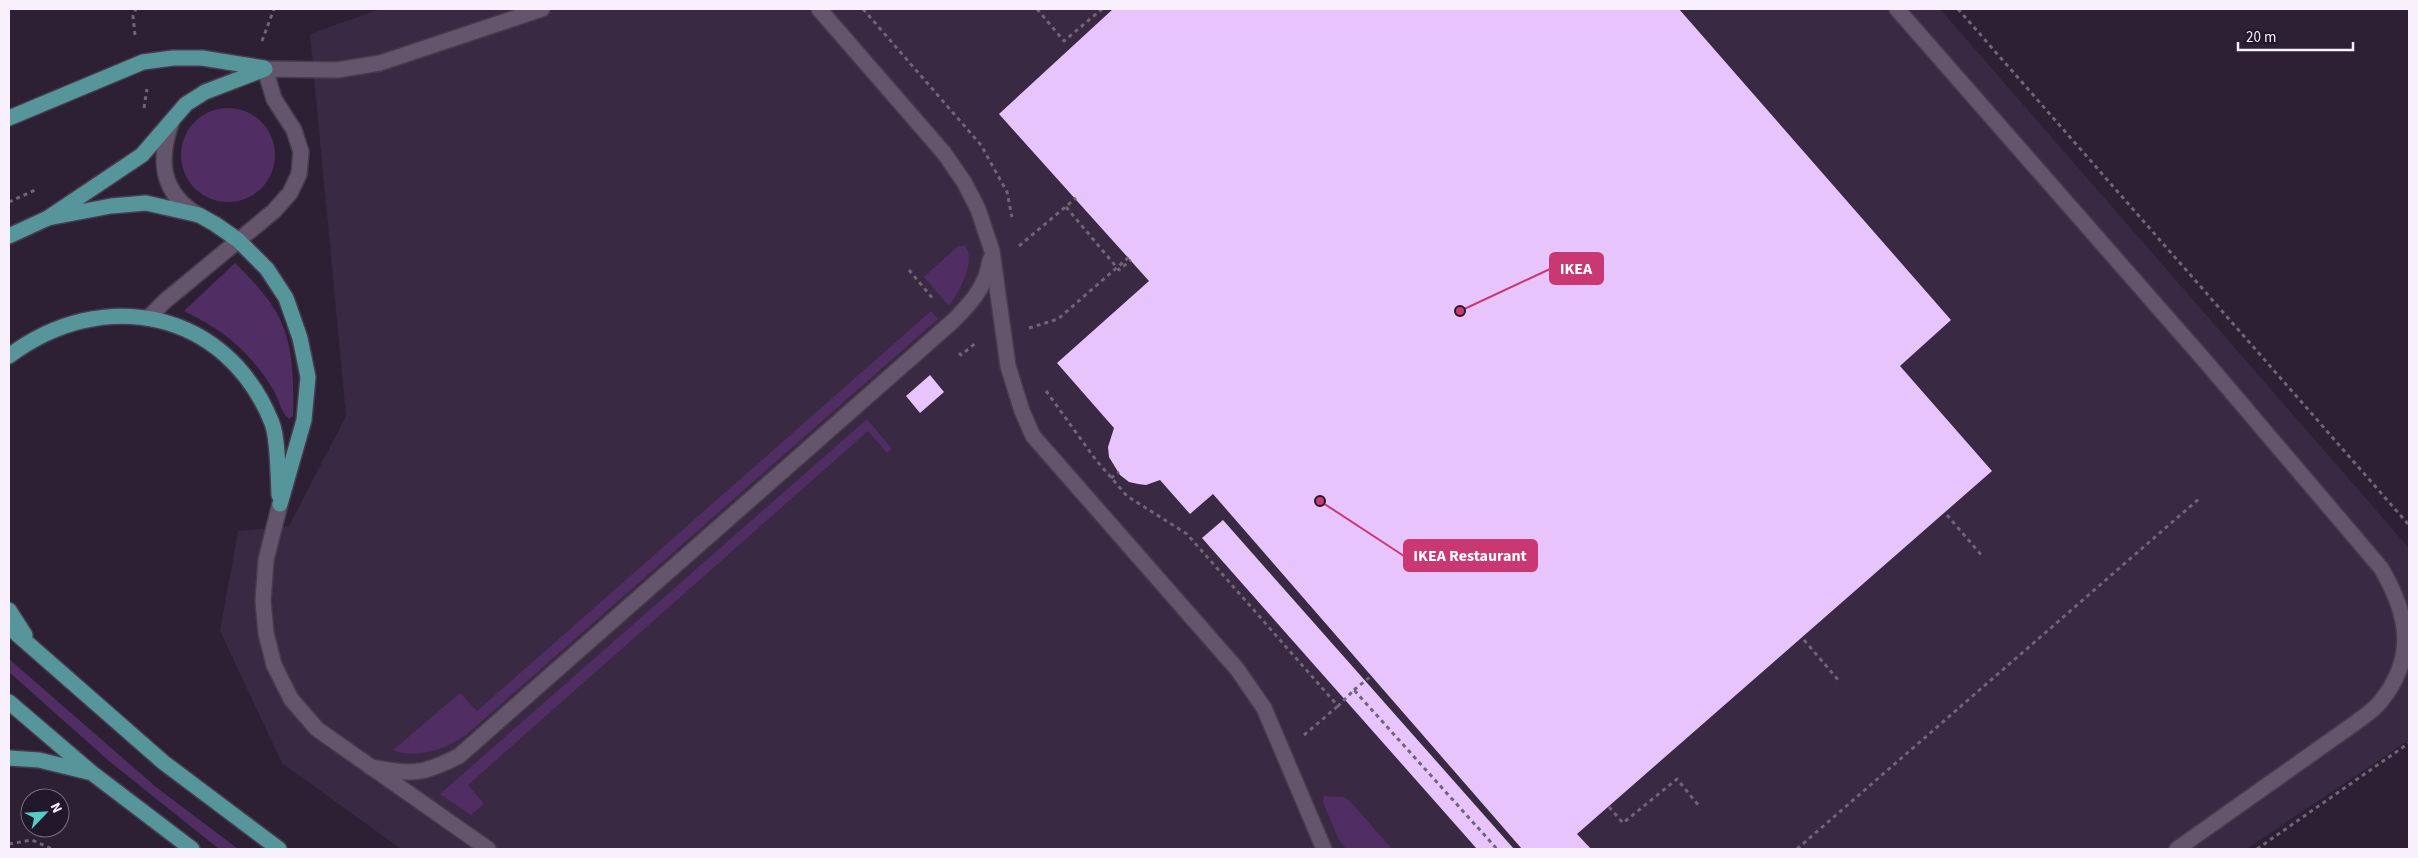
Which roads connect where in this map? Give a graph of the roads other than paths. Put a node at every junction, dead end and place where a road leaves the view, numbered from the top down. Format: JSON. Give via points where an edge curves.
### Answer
{"nodes":[{"id":1,"x":542,"y":9,"type":"edge"},
{"id":2,"x":819,"y":9,"type":"edge"},
{"id":3,"x":1897,"y":9,"type":"edge"},
{"id":4,"x":265,"y":69,"type":"junction"},
{"id":5,"x":9,"y":118,"type":"edge"},
{"id":6,"x":172,"y":121,"type":"junction"},
{"id":7,"x":199,"y":216,"type":"junction"},
{"id":8,"x":48,"y":218,"type":"junction"},
{"id":9,"x":9,"y":236,"type":"edge"},
{"id":10,"x":238,"y":240,"type":"junction"},
{"id":11,"x":992,"y":251,"type":"junction"},
{"id":12,"x":148,"y":318,"type":"junction"},
{"id":13,"x":9,"y":356,"type":"edge"},
{"id":14,"x":280,"y":504,"type":"junction"},
{"id":15,"x":9,"y":610,"type":"edge"},
{"id":16,"x":9,"y":627,"type":"edge"},
{"id":17,"x":33,"y":649,"type":"junction"},
{"id":18,"x":9,"y":702,"type":"edge"},
{"id":19,"x":9,"y":758,"type":"edge"},
{"id":20,"x":370,"y":767,"type":"junction"},
{"id":21,"x":92,"y":772,"type":"junction"},
{"id":22,"x":192,"y":849,"type":"edge"},
{"id":23,"x":279,"y":849,"type":"edge"},
{"id":24,"x":488,"y":849,"type":"edge"},
{"id":25,"x":1324,"y":849,"type":"edge"},
{"id":26,"x":2176,"y":849,"type":"edge"}],
"edges":[{"from":1,"to":4,"type":"lane","via":[[380,63],[337,70]]},
{"from":2,"to":11,"type":"lane","via":[[944,153],[978,209]]},
{"from":3,"to":26,"type":"lane","via":[[2206,362],[2381,568],[2396,594],[2405,624],[2405,648],[2396,678],[2381,702]]},
{"from":4,"to":5,"type":"main road","via":[[202,58],[143,62]]},
{"from":4,"to":6,"type":"main road","via":[[205,92],[186,104]]},
{"from":4,"to":10,"type":"lane","via":[[274,100],[294,130],[301,152],[298,174],[285,199]]},
{"from":6,"to":7,"type":"lane","via":[[164,143],[163,167],[171,189],[186,208]]},
{"from":6,"to":8,"type":"main road","via":[[142,155]]},
{"from":7,"to":8,"type":"main road","via":[[146,203]]},
{"from":7,"to":10,"type":"main road"},
{"from":8,"to":9,"type":"main road"},
{"from":10,"to":12,"type":"lane"},
{"from":10,"to":14,"type":"main road","via":[[266,268],[286,298],[300,338],[308,377],[304,420]]},
{"from":11,"to":20,"type":"lane","via":[[988,272],[977,297],[953,321],[459,756],[415,774]]},
{"from":11,"to":25,"type":"lane","via":[[1008,366],[1033,436],[1237,669],[1264,708]]},
{"from":12,"to":13,"type":"main road","via":[[112,315],[82,320],[51,330]]},
{"from":12,"to":14,"type":"main road","via":[[176,326],[204,340],[233,362],[259,394],[273,425]]},
{"from":14,"to":20,"type":"lane","via":[[266,560],[263,601],[274,665],[291,699],[317,729]]},
{"from":15,"to":17,"type":"main road"},
{"from":16,"to":17,"type":"main road"},
{"from":17,"to":23,"type":"main road","via":[[163,762]]},
{"from":18,"to":21,"type":"main road"},
{"from":19,"to":21,"type":"main road","via":[[39,760]]},
{"from":20,"to":24,"type":"lane"},
{"from":21,"to":22,"type":"main road"}]}
